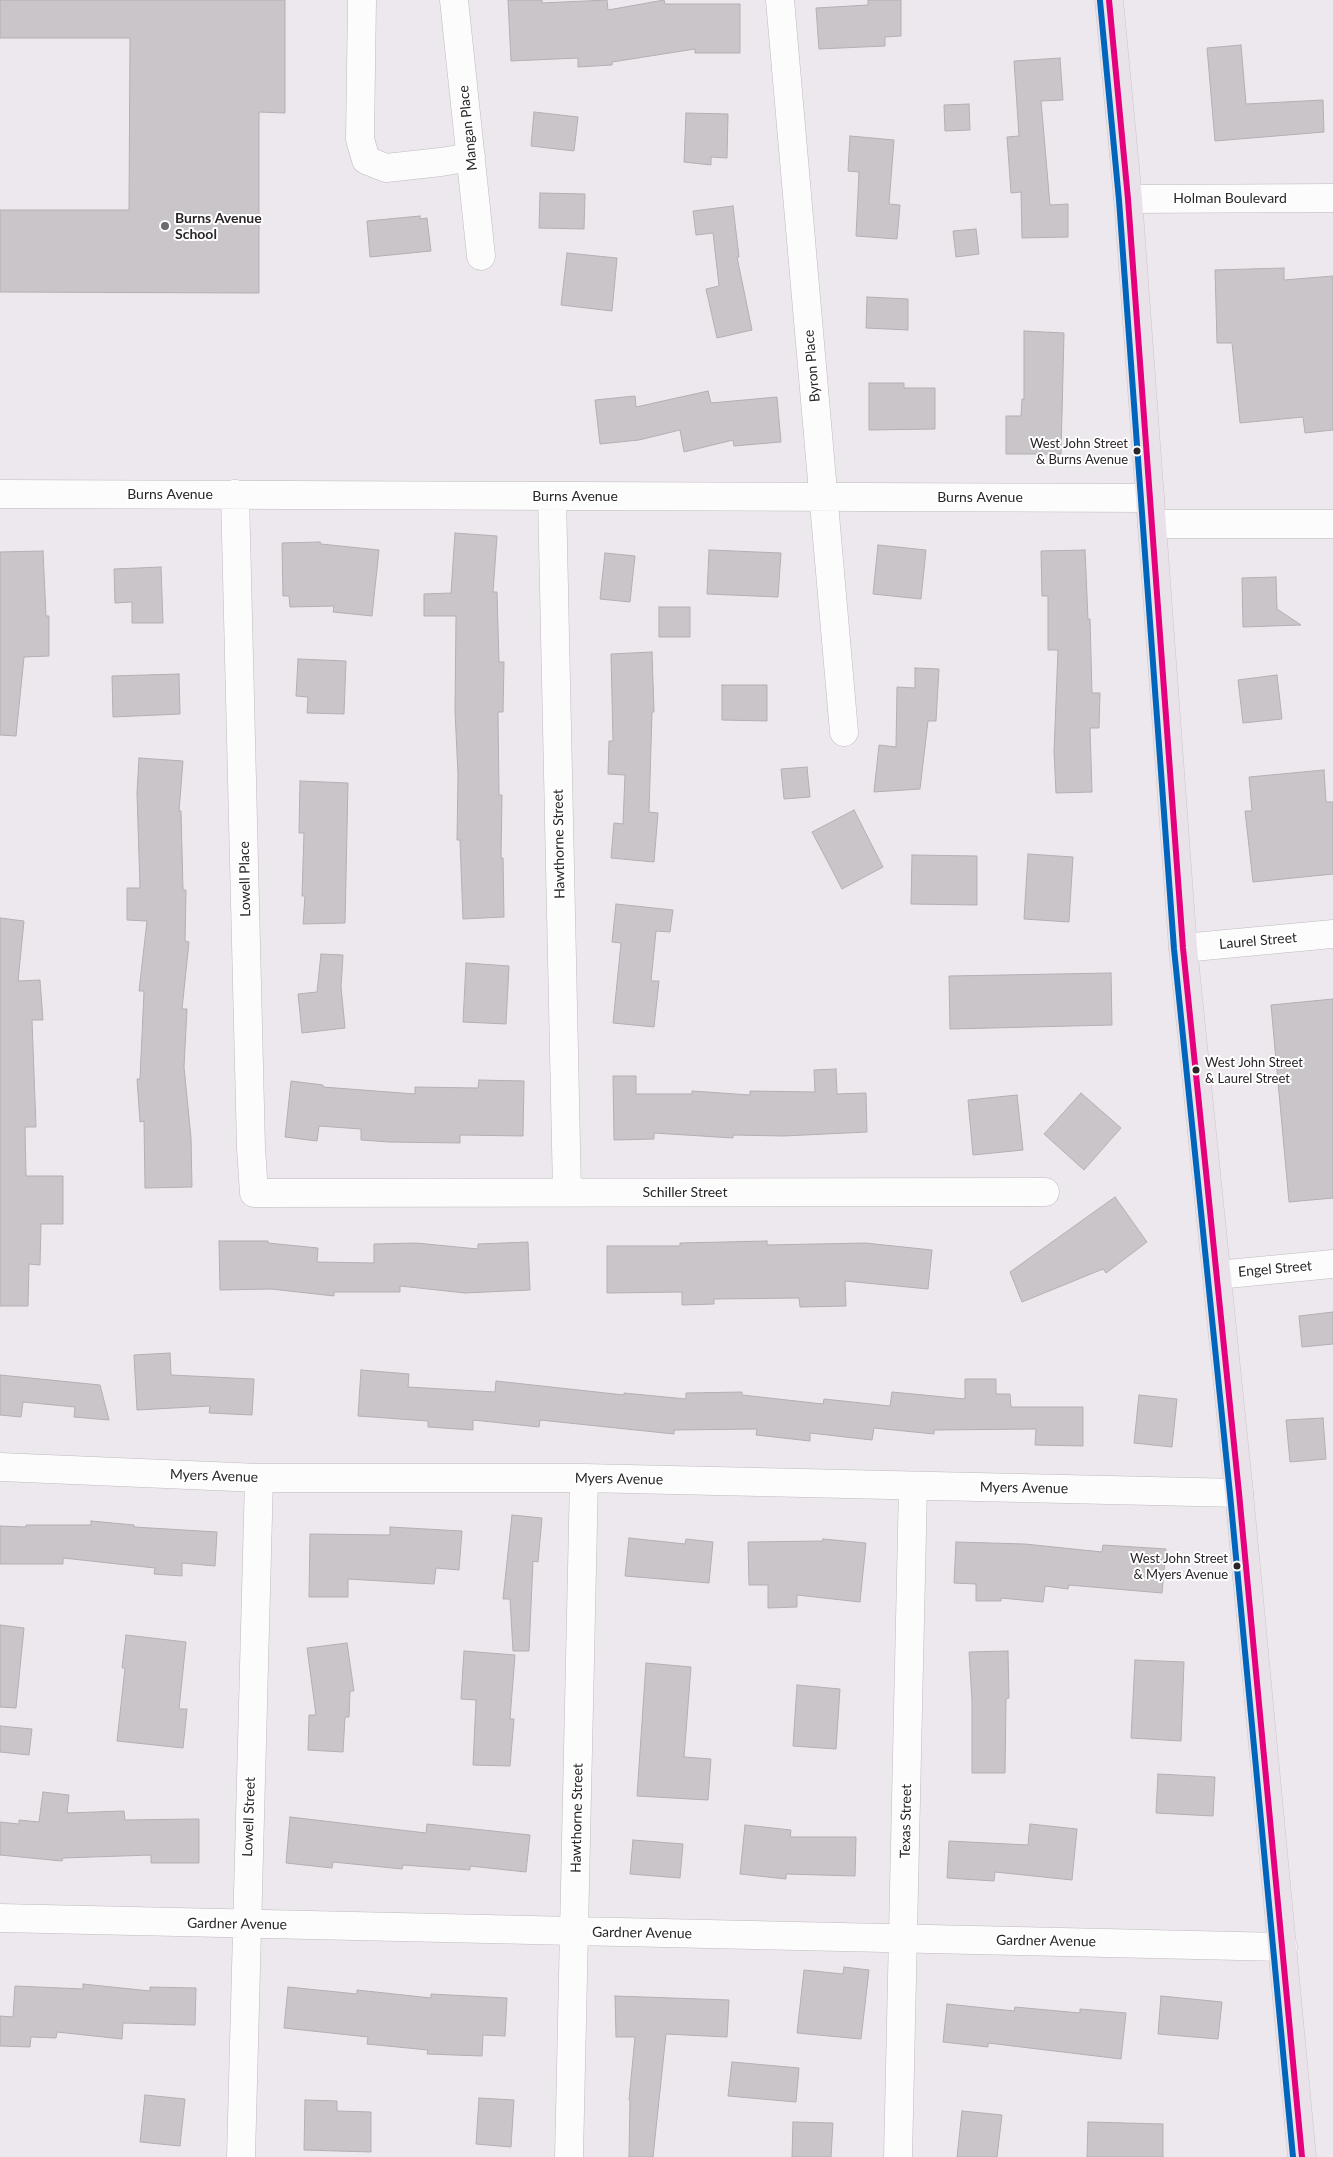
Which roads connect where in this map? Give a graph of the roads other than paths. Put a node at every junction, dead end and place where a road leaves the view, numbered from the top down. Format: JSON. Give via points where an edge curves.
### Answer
{"nodes":[{"id":1,"x":362,"y":0,"type":"edge"},
{"id":2,"x":454,"y":0,"type":"edge"},
{"id":3,"x":780,"y":0,"type":"edge"},
{"id":4,"x":1110,"y":0,"type":"edge"},
{"id":5,"x":471,"y":157,"type":"junction"},
{"id":6,"x":1333,"y":198,"type":"edge"},
{"id":7,"x":1128,"y":199,"type":"junction"},
{"id":8,"x":481,"y":256,"type":"dead end"},
{"id":9,"x":0,"y":494,"type":"edge"},
{"id":10,"x":235,"y":494,"type":"junction"},
{"id":11,"x":552,"y":496,"type":"junction"},
{"id":12,"x":824,"y":496,"type":"junction"},
{"id":13,"x":1150,"y":498,"type":"junction"},
{"id":14,"x":1152,"y":524,"type":"junction"},
{"id":15,"x":1333,"y":524,"type":"edge"},
{"id":16,"x":844,"y":732,"type":"dead end"},
{"id":17,"x":1333,"y":934,"type":"edge"},
{"id":18,"x":1183,"y":948,"type":"junction"},
{"id":19,"x":567,"y":1191,"type":"junction"},
{"id":20,"x":325,"y":1192,"type":"joint"},
{"id":21,"x":1045,"y":1192,"type":"dead end"},
{"id":22,"x":1333,"y":1264,"type":"edge"},
{"id":23,"x":1217,"y":1275,"type":"junction"},
{"id":24,"x":0,"y":1467,"type":"edge"},
{"id":25,"x":259,"y":1478,"type":"junction"},
{"id":26,"x":584,"y":1478,"type":"junction"},
{"id":27,"x":913,"y":1486,"type":"junction"},
{"id":28,"x":1239,"y":1493,"type":"junction"},
{"id":29,"x":0,"y":1918,"type":"edge"},
{"id":30,"x":246,"y":1924,"type":"junction"},
{"id":31,"x":574,"y":1931,"type":"junction"},
{"id":32,"x":903,"y":1938,"type":"junction"},
{"id":33,"x":1283,"y":1946,"type":"junction"},
{"id":34,"x":1297,"y":2156,"type":"edge"},
{"id":35,"x":241,"y":2157,"type":"edge"},
{"id":36,"x":569,"y":2157,"type":"edge"},
{"id":37,"x":898,"y":2157,"type":"edge"}],
"edges":[{"from":1,"to":5,"type":"street","via":[[360,139],[366,160],[386,168]]},
{"from":2,"to":5,"type":"street","name":"Mangan Place"},
{"from":3,"to":12,"type":"street","name":"Byron Place"},
{"from":4,"to":7,"type":"main road"},
{"from":5,"to":8,"type":"street","name":"Mangan Place"},
{"from":6,"to":7,"type":"street","name":"Holman Boulevard"},
{"from":7,"to":13,"type":"main road"},
{"from":9,"to":10,"type":"street","name":"Burns Avenue"},
{"from":10,"to":11,"type":"street","name":"Burns Avenue"},
{"from":10,"to":20,"type":"street","name":"Lowell Place","via":[[254,1193]]},
{"from":11,"to":12,"type":"street","name":"Burns Avenue"},
{"from":11,"to":19,"type":"street","name":"Hawthorne Street"},
{"from":12,"to":13,"type":"street","name":"Burns Avenue"},
{"from":12,"to":16,"type":"street","name":"Byron Place"},
{"from":13,"to":14,"type":"main road"},
{"from":14,"to":15,"type":"street"},
{"from":14,"to":18,"type":"main road"},
{"from":17,"to":18,"type":"street","name":"Laurel Street"},
{"from":18,"to":23,"type":"main road"},
{"from":19,"to":20,"type":"street","name":"Schiller Street"},
{"from":19,"to":21,"type":"street","name":"Schiller Street"},
{"from":22,"to":23,"type":"street","name":"Engel Street"},
{"from":23,"to":28,"type":"main road"},
{"from":24,"to":25,"type":"street","name":"Myers Avenue"},
{"from":25,"to":26,"type":"street","name":"Myers Avenue"},
{"from":25,"to":30,"type":"street","name":"Lowell Street"},
{"from":26,"to":27,"type":"street","name":"Myers Avenue"},
{"from":26,"to":31,"type":"street","name":"Hawthorne Street"},
{"from":27,"to":28,"type":"street","name":"Myers Avenue"},
{"from":27,"to":32,"type":"street","name":"Texas Street"},
{"from":28,"to":33,"type":"main road"},
{"from":29,"to":30,"type":"street","name":"Gardner Avenue"},
{"from":30,"to":31,"type":"street","name":"Gardner Avenue"},
{"from":30,"to":35,"type":"street","name":"Lowell Street"},
{"from":31,"to":32,"type":"street","name":"Gardner Avenue"},
{"from":31,"to":36,"type":"street","name":"Hawthorne Street"},
{"from":32,"to":33,"type":"street","name":"Gardner Avenue"},
{"from":32,"to":37,"type":"street","name":"Texas Street"},
{"from":33,"to":34,"type":"main road"}]}
